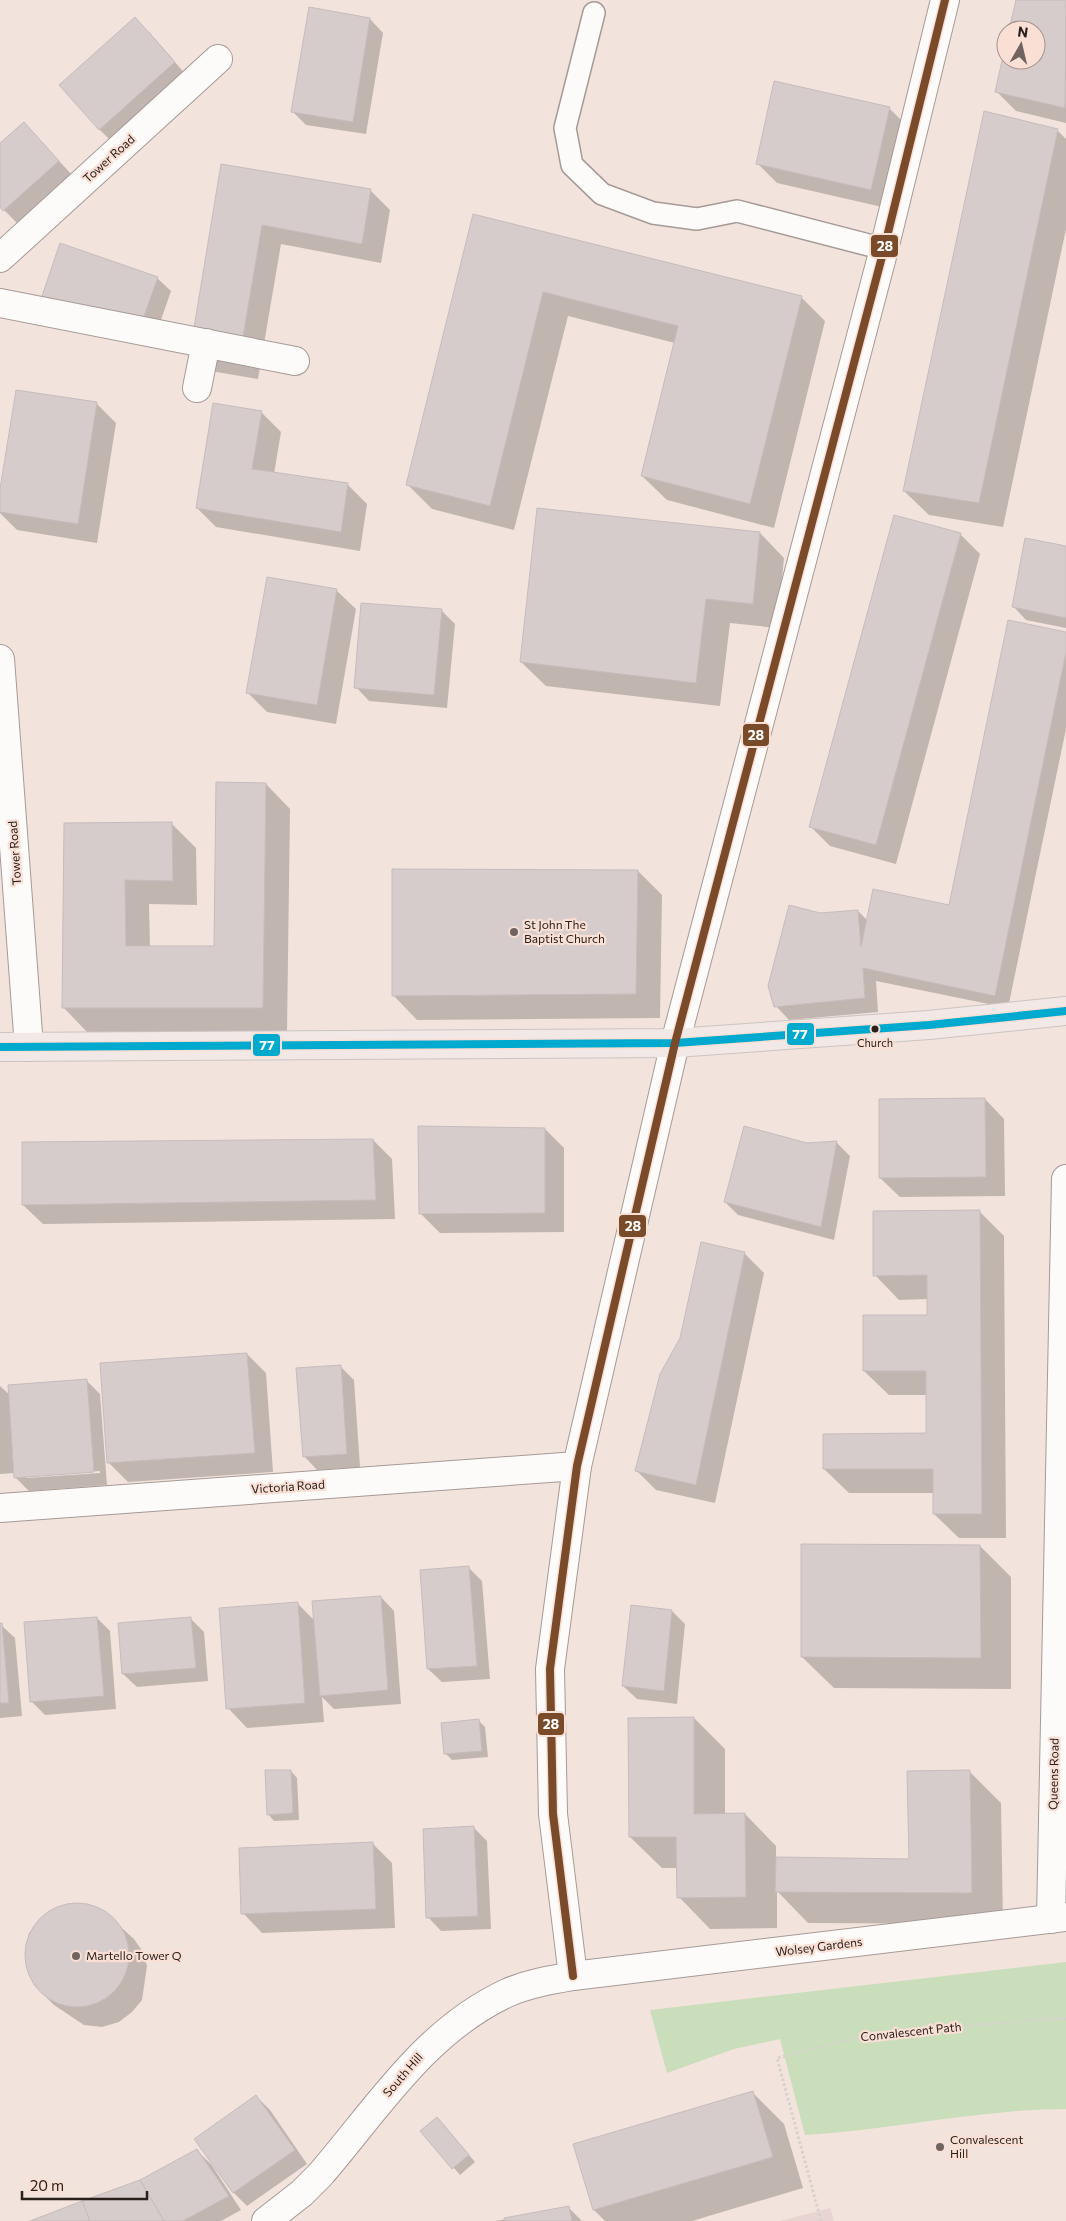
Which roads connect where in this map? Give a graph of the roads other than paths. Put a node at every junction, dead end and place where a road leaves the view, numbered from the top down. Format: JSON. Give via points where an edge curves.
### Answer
{"nodes":[{"id":1,"x":945,"y":0,"type":"edge"},
{"id":2,"x":594,"y":13,"type":"dead end"},
{"id":3,"x":218,"y":59,"type":"dead end"},
{"id":4,"x":884,"y":249,"type":"junction"},
{"id":5,"x":0,"y":258,"type":"edge"},
{"id":6,"x":0,"y":303,"type":"edge"},
{"id":7,"x":206,"y":343,"type":"junction"},
{"id":8,"x":295,"y":361,"type":"dead end"},
{"id":9,"x":197,"y":388,"type":"dead end"},
{"id":10,"x":0,"y":659,"type":"edge"},
{"id":11,"x":1066,"y":1011,"type":"edge"},
{"id":12,"x":675,"y":1043,"type":"junction"},
{"id":13,"x":0,"y":1047,"type":"edge"},
{"id":14,"x":30,"y":1048,"type":"junction"},
{"id":15,"x":1066,"y":1178,"type":"edge"},
{"id":16,"x":577,"y":1466,"type":"junction"},
{"id":17,"x":0,"y":1508,"type":"edge"},
{"id":18,"x":1058,"y":1918,"type":"edge"},
{"id":19,"x":573,"y":1976,"type":"junction"},
{"id":20,"x":266,"y":2221,"type":"edge"}],
"edges":[{"from":1,"to":4,"type":"street"},
{"from":2,"to":4,"type":"lane","via":[[565,128],[572,165],[602,194],[653,213],[697,219],[737,211]]},
{"from":3,"to":5,"type":"street","name":"Tower Road"},
{"from":4,"to":12,"type":"street"},
{"from":6,"to":7,"type":"street"},
{"from":7,"to":8,"type":"street"},
{"from":7,"to":9,"type":"street"},
{"from":10,"to":14,"type":"street","name":"Tower Road"},
{"from":11,"to":12,"type":"main road","via":[[928,1025]]},
{"from":12,"to":14,"type":"main road"},
{"from":12,"to":16,"type":"street"},
{"from":13,"to":14,"type":"main road"},
{"from":15,"to":18,"type":"street","name":"Queens Road"},
{"from":16,"to":17,"type":"street","name":"Victoria Road"},
{"from":16,"to":19,"type":"street","via":[[550,1669],[553,1814]]},
{"from":18,"to":19,"type":"street","name":"Wolsey Gardens"},
{"from":19,"to":20,"type":"street","name":"South Hill","via":[[507,1993],[444,2033],[409,2067],[320,2175]]}]}
